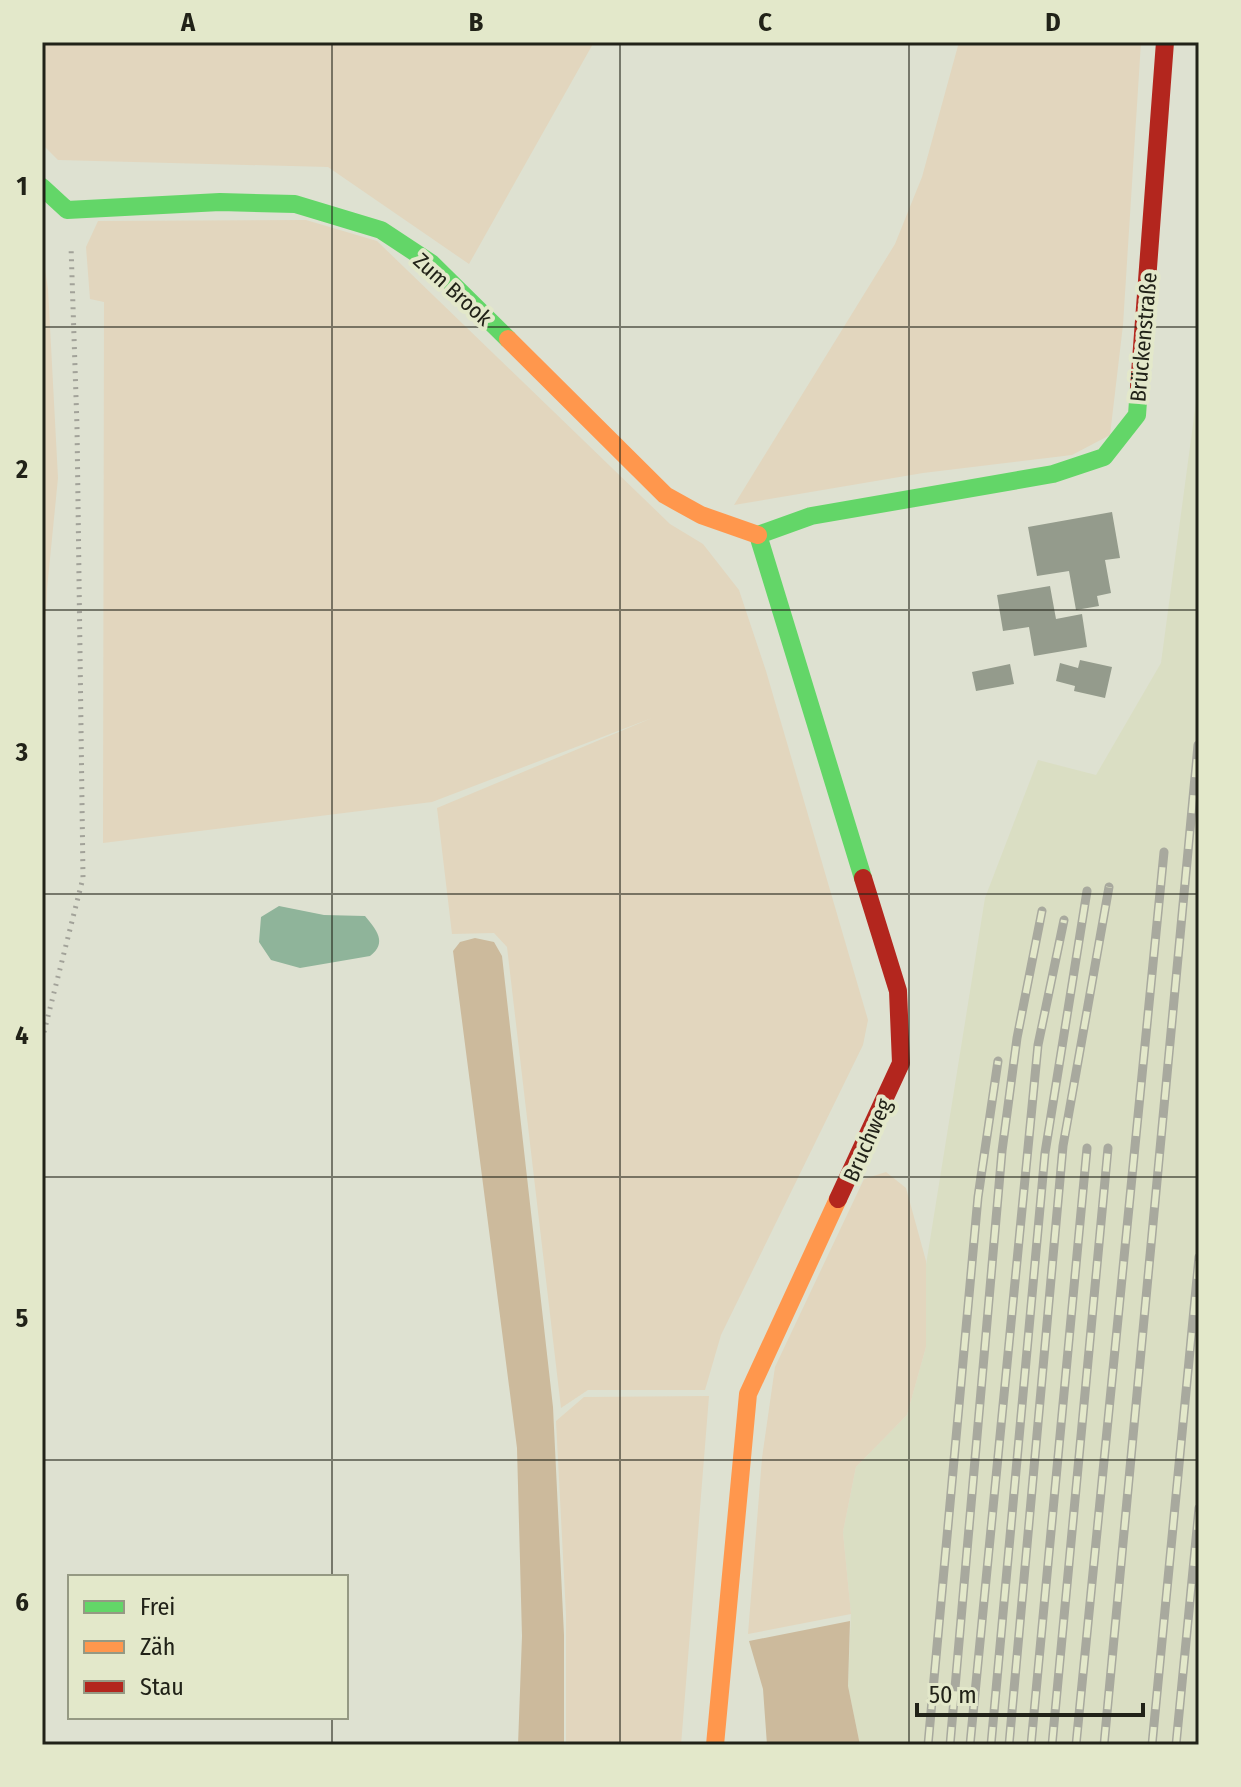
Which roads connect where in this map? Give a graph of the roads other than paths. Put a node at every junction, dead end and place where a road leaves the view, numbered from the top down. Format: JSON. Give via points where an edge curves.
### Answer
{"nodes":[{"id":1,"x":1165,"y":42,"type":"edge"},
{"id":2,"x":42,"y":187,"type":"edge"},
{"id":3,"x":758,"y":535,"type":"junction"},
{"id":4,"x":715,"y":1745,"type":"edge"}],
"edges":[{"from":1,"to":3,"type":"street","name":"Brückenstraße","via":[[1137,415],[1104,457],[1053,474],[811,516]]},
{"from":2,"to":3,"type":"street","name":"Zum Brook","via":[[67,210],[295,204],[381,230],[431,263],[665,495],[701,515]]},
{"from":3,"to":4,"type":"street","name":"Bruchweg","via":[[898,991],[901,1063],[748,1394]]}]}
